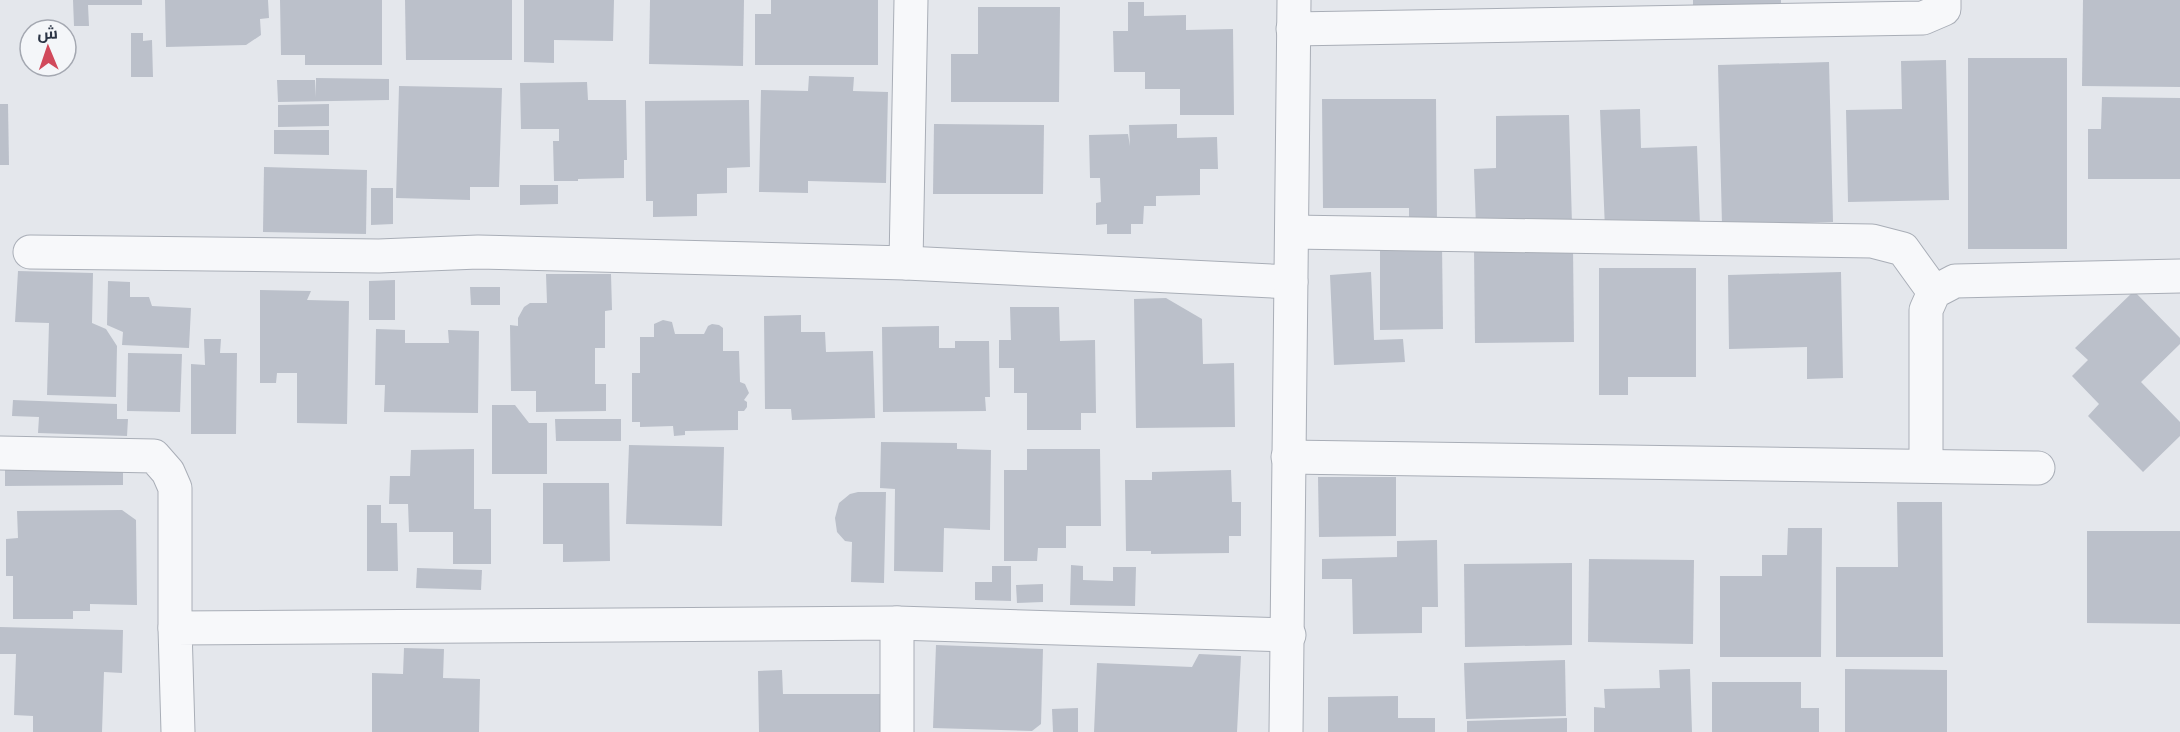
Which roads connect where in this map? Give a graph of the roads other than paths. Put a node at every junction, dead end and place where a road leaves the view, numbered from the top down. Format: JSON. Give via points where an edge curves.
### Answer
{"nodes":[{"id":1,"x":910,"y":0,"type":"edge"},
{"id":2,"x":1944,"y":0,"type":"edge"},
{"id":3,"x":1293,"y":14,"type":"edge"},
{"id":4,"x":1292,"y":232,"type":"junction"},
{"id":5,"x":30,"y":252,"type":"dead end"},
{"id":6,"x":906,"y":263,"type":"junction"},
{"id":7,"x":2180,"y":276,"type":"edge"},
{"id":8,"x":1290,"y":282,"type":"junction"},
{"id":9,"x":1934,"y":291,"type":"junction"},
{"id":10,"x":0,"y":453,"type":"edge"},
{"id":11,"x":1288,"y":457,"type":"junction"},
{"id":12,"x":1926,"y":465,"type":"junction"},
{"id":13,"x":2038,"y":468,"type":"dead end"},
{"id":14,"x":897,"y":623,"type":"junction"},
{"id":15,"x":175,"y":628,"type":"junction"},
{"id":16,"x":1289,"y":635,"type":"junction"},
{"id":17,"x":177,"y":732,"type":"edge"},
{"id":18,"x":897,"y":732,"type":"edge"},
{"id":19,"x":1286,"y":732,"type":"edge"}],
"edges":[{"from":1,"to":6,"type":"street"},
{"from":2,"to":3,"type":"street","via":[[1944,9],[1923,18]]},
{"from":3,"to":4,"type":"street"},
{"from":4,"to":8,"type":"street"},
{"from":4,"to":9,"type":"street","via":[[1872,241],[1903,249]]},
{"from":5,"to":6,"type":"street","via":[[380,256],[478,252]]},
{"from":6,"to":8,"type":"street"},
{"from":7,"to":9,"type":"street","via":[[1955,281]]},
{"from":8,"to":11,"type":"street"},
{"from":9,"to":12,"type":"street","via":[[1926,310]]},
{"from":10,"to":15,"type":"street","via":[[154,456],[175,488]]},
{"from":11,"to":12,"type":"street"},
{"from":11,"to":16,"type":"street"},
{"from":12,"to":13,"type":"street"},
{"from":14,"to":15,"type":"street"},
{"from":14,"to":16,"type":"street"},
{"from":14,"to":18,"type":"street"},
{"from":15,"to":17,"type":"street"},
{"from":16,"to":19,"type":"street"}]}
